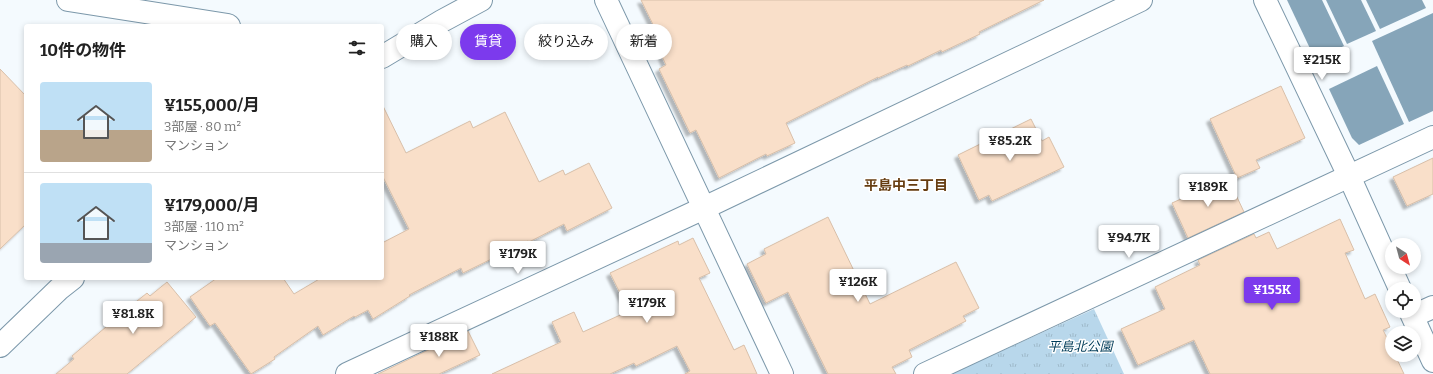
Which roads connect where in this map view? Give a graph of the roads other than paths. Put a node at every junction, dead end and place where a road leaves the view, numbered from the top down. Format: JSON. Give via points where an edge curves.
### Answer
{"nodes":[{"id":1,"x":68,"y":0,"type":"edge"},
{"id":2,"x":481,"y":0,"type":"edge"},
{"id":3,"x":606,"y":0,"type":"edge"},
{"id":4,"x":1141,"y":0,"type":"edge"},
{"id":5,"x":1265,"y":0,"type":"edge"},
{"id":6,"x":222,"y":24,"type":"edge"},
{"id":7,"x":384,"y":56,"type":"edge"},
{"id":8,"x":1433,"y":137,"type":"edge"},
{"id":9,"x":1348,"y":176,"type":"junction"},
{"id":10,"x":704,"y":208,"type":"junction"},
{"id":11,"x":70,"y":280,"type":"edge"},
{"id":12,"x":1397,"y":282,"type":"edge"},
{"id":13,"x":1433,"y":307,"type":"edge"},
{"id":14,"x":1421,"y":311,"type":"edge"},
{"id":15,"x":1413,"y":318,"type":"edge"},
{"id":16,"x":0,"y":346,"type":"edge"},
{"id":17,"x":1433,"y":361,"type":"edge"},
{"id":18,"x":347,"y":374,"type":"edge"},
{"id":19,"x":782,"y":374,"type":"edge"},
{"id":20,"x":925,"y":374,"type":"edge"}],
"edges":[{"from":1,"to":6,"type":"street"},
{"from":2,"to":7,"type":"street"},
{"from":3,"to":10,"type":"street"},
{"from":4,"to":10,"type":"street"},
{"from":5,"to":9,"type":"street"},
{"from":8,"to":9,"type":"street"},
{"from":9,"to":12,"type":"street"},
{"from":9,"to":20,"type":"street"},
{"from":10,"to":18,"type":"street"},
{"from":10,"to":19,"type":"street"},
{"from":11,"to":16,"type":"street"},
{"from":13,"to":14,"type":"street"},
{"from":15,"to":17,"type":"street"}]}
